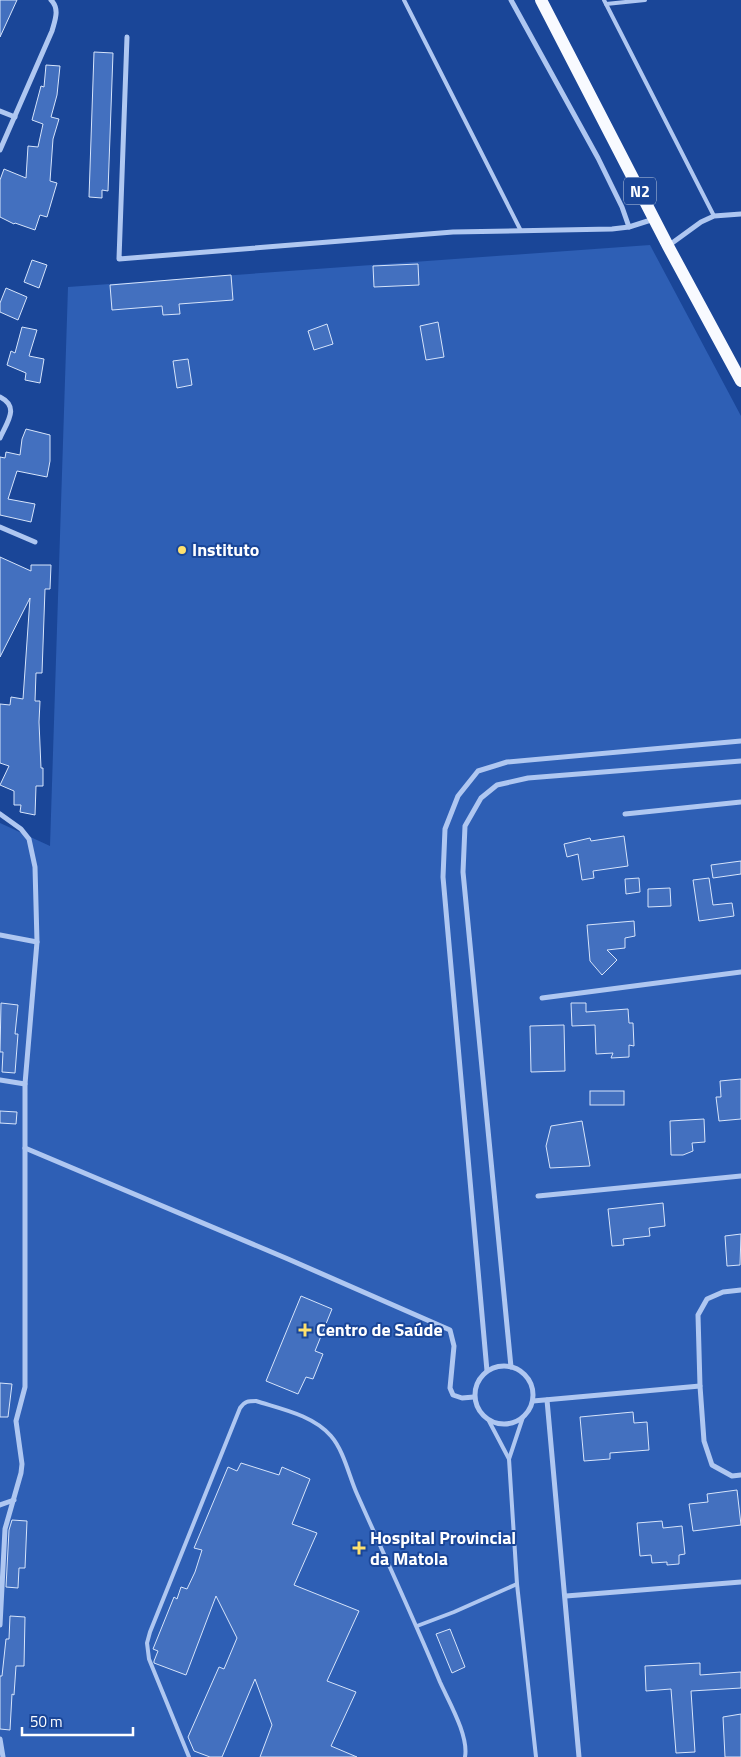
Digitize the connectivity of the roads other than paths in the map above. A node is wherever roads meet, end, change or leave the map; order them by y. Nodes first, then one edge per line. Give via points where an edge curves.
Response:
1 (50, 0) edge
2 (404, 0) edge
3 (511, 0) edge
4 (541, 0) edge
5 (645, 0) edge
6 (605, 2) edge
7 (127, 37) dead end
8 (0, 111) edge
9 (15, 118) junction
10 (0, 150) edge
11 (714, 216) junction
12 (740, 216) edge
13 (654, 219) junction
14 (629, 227) junction
15 (521, 231) junction
16 (668, 246) junction
17 (741, 381) edge
18 (0, 397) edge
19 (0, 438) edge
20 (0, 527) edge
21 (36, 542) dead end
22 (741, 741) edge
23 (741, 762) edge
24 (741, 802) edge
25 (0, 814) edge
26 (626, 814) dead end
27 (0, 935) edge
28 (37, 942) junction
29 (741, 972) edge
30 (542, 998) dead end
31 (0, 1080) edge
32 (25, 1084) junction
33 (25, 1148) junction
34 (741, 1176) edge
35 (538, 1196) dead end
36 (741, 1290) edge
37 (511, 1367) junction
38 (487, 1371) junction
39 (700, 1386) junction
40 (474, 1397) junction
41 (547, 1400) junction
42 (532, 1401) junction
43 (524, 1417) junction
44 (490, 1421) junction
45 (510, 1459) junction
46 (741, 1475) edge
47 (14, 1500) junction
48 (0, 1505) edge
49 (741, 1582) edge
50 (517, 1584) junction
51 (566, 1596) junction
52 (0, 1625) edge
53 (417, 1626) junction
54 (0, 1739) edge
55 (3, 1757) edge
56 (189, 1757) edge
57 (465, 1757) edge
58 (536, 1757) edge
59 (579, 1757) edge

1 - 9 street via 56,9 52,31
2 - 15 lane
3 - 14 street via 598,158
4 - 13 main road, N2
5 - 6 lane
6 - 11 lane
7 - 15 street via 119,259 453,232
8 - 9 street
9 - 10 street
11 - 12 street
11 - 16 street
13 - 14 street
13 - 16 main road, N2
14 - 15 street
16 - 17 main road, N2
18 - 19 street via 11,405 11,413
20 - 21 street
22 - 38 street via 506,762 478,772 458,796 445,829 443,877
23 - 37 street via 528,778 497,786 481,798 465,826 463,872
24 - 26 street
25 - 28 street via 22,829 28,839 35,867
27 - 28 street
28 - 32 street
29 - 30 street
31 - 32 street
32 - 33 street
33 - 40 street via 450,1330 454,1346 450,1388 453,1395
33 - 47 street via 25,1387 16,1421 22,1464
34 - 35 street
36 - 39 street via 723,1292 707,1299 698,1316
37 - 38 street
37 - 42 street via 519,1370 531,1383
38 - 40 street via 480,1378
39 - 41 street
39 - 46 street via 704,1441 712,1465 732,1476
40 - 44 street via 476,1407
41 - 42 street
41 - 51 street
42 - 43 street
43 - 44 street via 507,1425
43 - 45 lane
44 - 45 lane
45 - 50 lane
47 - 48 street
47 - 52 street via 6,1529
49 - 51 street
50 - 53 lane
50 - 58 lane
51 - 59 street
53 - 56 lane via 331,1436 307,1418 256,1401 244,1403 147,1643 149,1659
53 - 57 lane via 458,1723 465,1743
54 - 55 street

